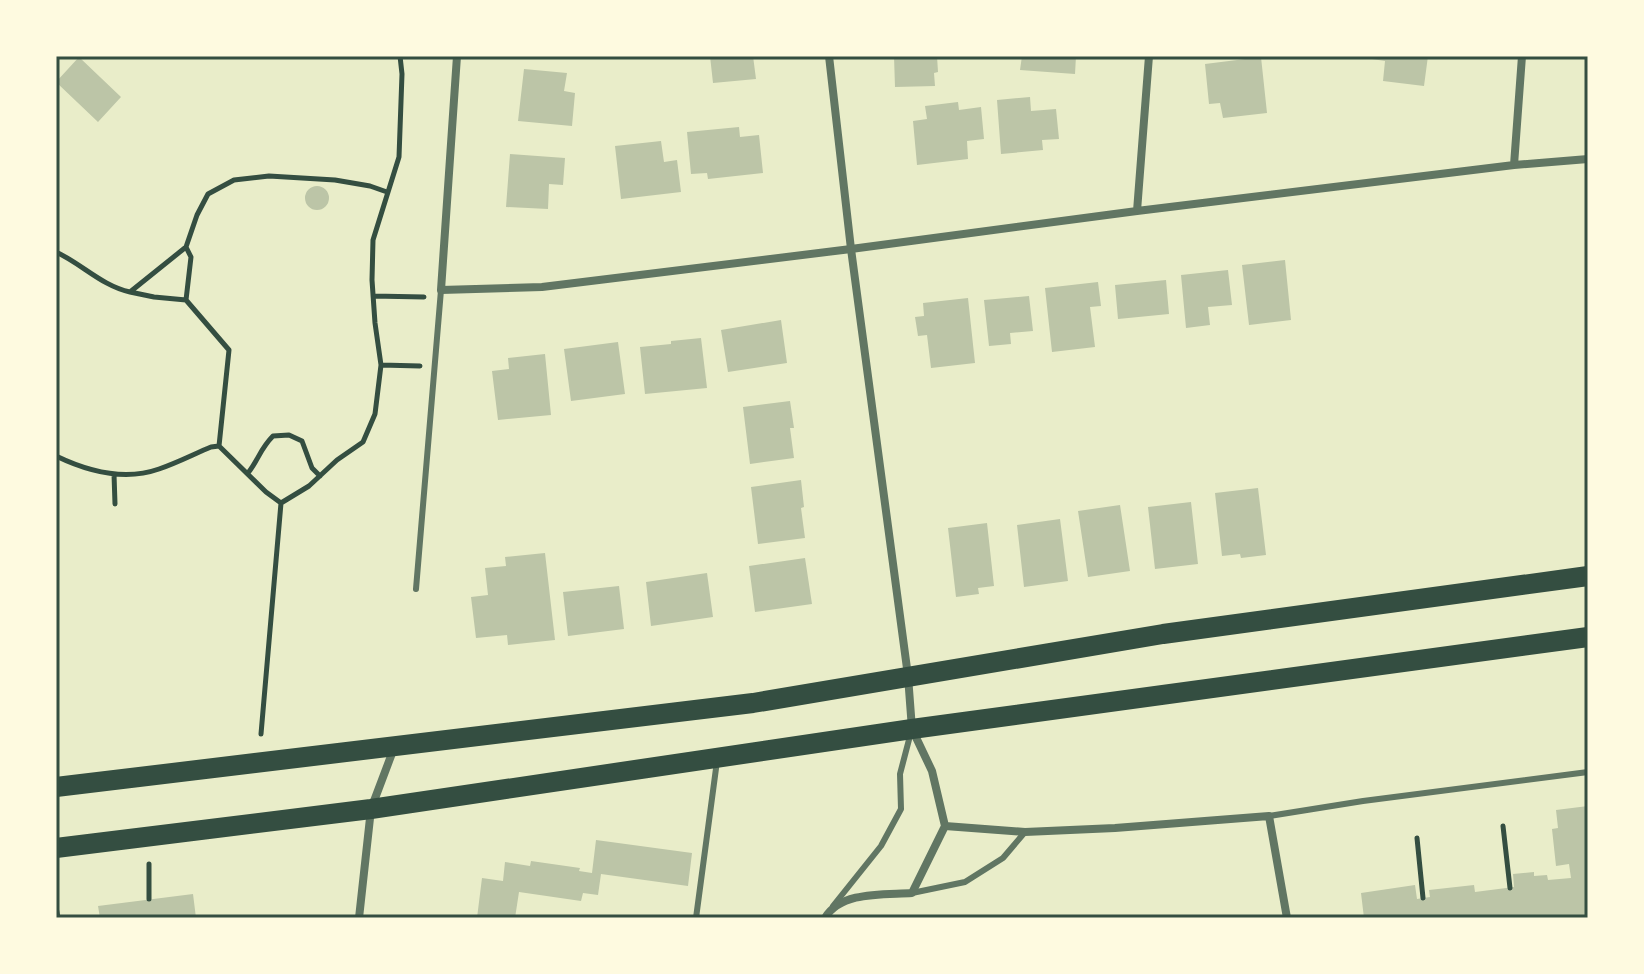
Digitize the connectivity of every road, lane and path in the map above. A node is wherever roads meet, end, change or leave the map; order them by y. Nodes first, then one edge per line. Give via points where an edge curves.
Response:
1 (400, 56) edge
2 (457, 56) edge
3 (829, 56) edge
4 (1149, 56) edge
5 (1522, 56) edge
6 (1588, 159) edge
7 (1514, 165) junction
8 (387, 192) junction
9 (1137, 211) junction
10 (186, 247) junction
11 (851, 249) junction
12 (56, 252) edge
13 (441, 290) junction
14 (130, 292) junction
15 (373, 296) junction
16 (423, 297) dead end
17 (186, 300) junction
18 (381, 365) junction
19 (435, 366) junction
20 (219, 446) junction
21 (56, 456) edge
22 (248, 473) junction
23 (114, 474) junction
24 (320, 476) junction
25 (281, 503) junction
26 (115, 504) dead end
27 (1588, 576) edge
28 (416, 589) dead end
29 (1588, 637) edge
30 (908, 676) junction
31 (912, 729) junction
32 (261, 734) dead end
33 (394, 747) junction
34 (717, 757) junction
35 (1588, 772) edge
36 (56, 787) edge
37 (371, 809) junction
38 (1269, 816) junction
39 (945, 826) junction
40 (1503, 826) dead end
41 (1025, 832) junction
42 (1417, 838) dead end
43 (56, 848) edge
44 (149, 864) dead end
45 (1510, 888) dead end
46 (912, 893) junction
47 (1423, 898) dead end
48 (149, 899) dead end
49 (56, 907) edge
50 (831, 908) junction
51 (58, 918) edge
52 (359, 918) edge
53 (696, 918) edge
54 (825, 918) edge
55 (1287, 918) edge

1 - 8 path via 399,157
2 - 13 street
3 - 11 street
4 - 9 street
5 - 7 street
6 - 7 street
7 - 9 street
8 - 10 path via 335,180 234,180 208,194
8 - 15 path via 373,240
9 - 11 street
10 - 14 path
10 - 17 path via 191,257
11 - 13 street via 542,287
11 - 30 street
12 - 14 path via 114,289
13 - 19 lane
14 - 17 path
15 - 16 path
15 - 18 path
17 - 20 path via 229,350
18 - 19 path
18 - 24 path via 375,414 363,442
19 - 28 lane
20 - 22 path
20 - 23 path via 156,470
21 - 23 path
22 - 24 path via 273,436 289,435 302,441
22 - 25 path
23 - 26 path
24 - 25 path
25 - 32 path
27 - 30 main road via 1163,634
29 - 31 main road
30 - 31 street
30 - 33 main road via 753,703
31 - 34 main road
31 - 39 street via 932,771
31 - 50 lane via 900,774 901,809 881,846
33 - 36 main road
33 - 37 street
34 - 37 main road
34 - 53 lane
35 - 38 lane
37 - 43 main road
37 - 52 street
38 - 41 street
38 - 55 street
39 - 41 street
39 - 46 street
40 - 45 path
41 - 46 lane via 1003,858 965,882
42 - 47 path
44 - 48 path
46 - 50 street via 855,898
49 - 51 path
50 - 54 street

